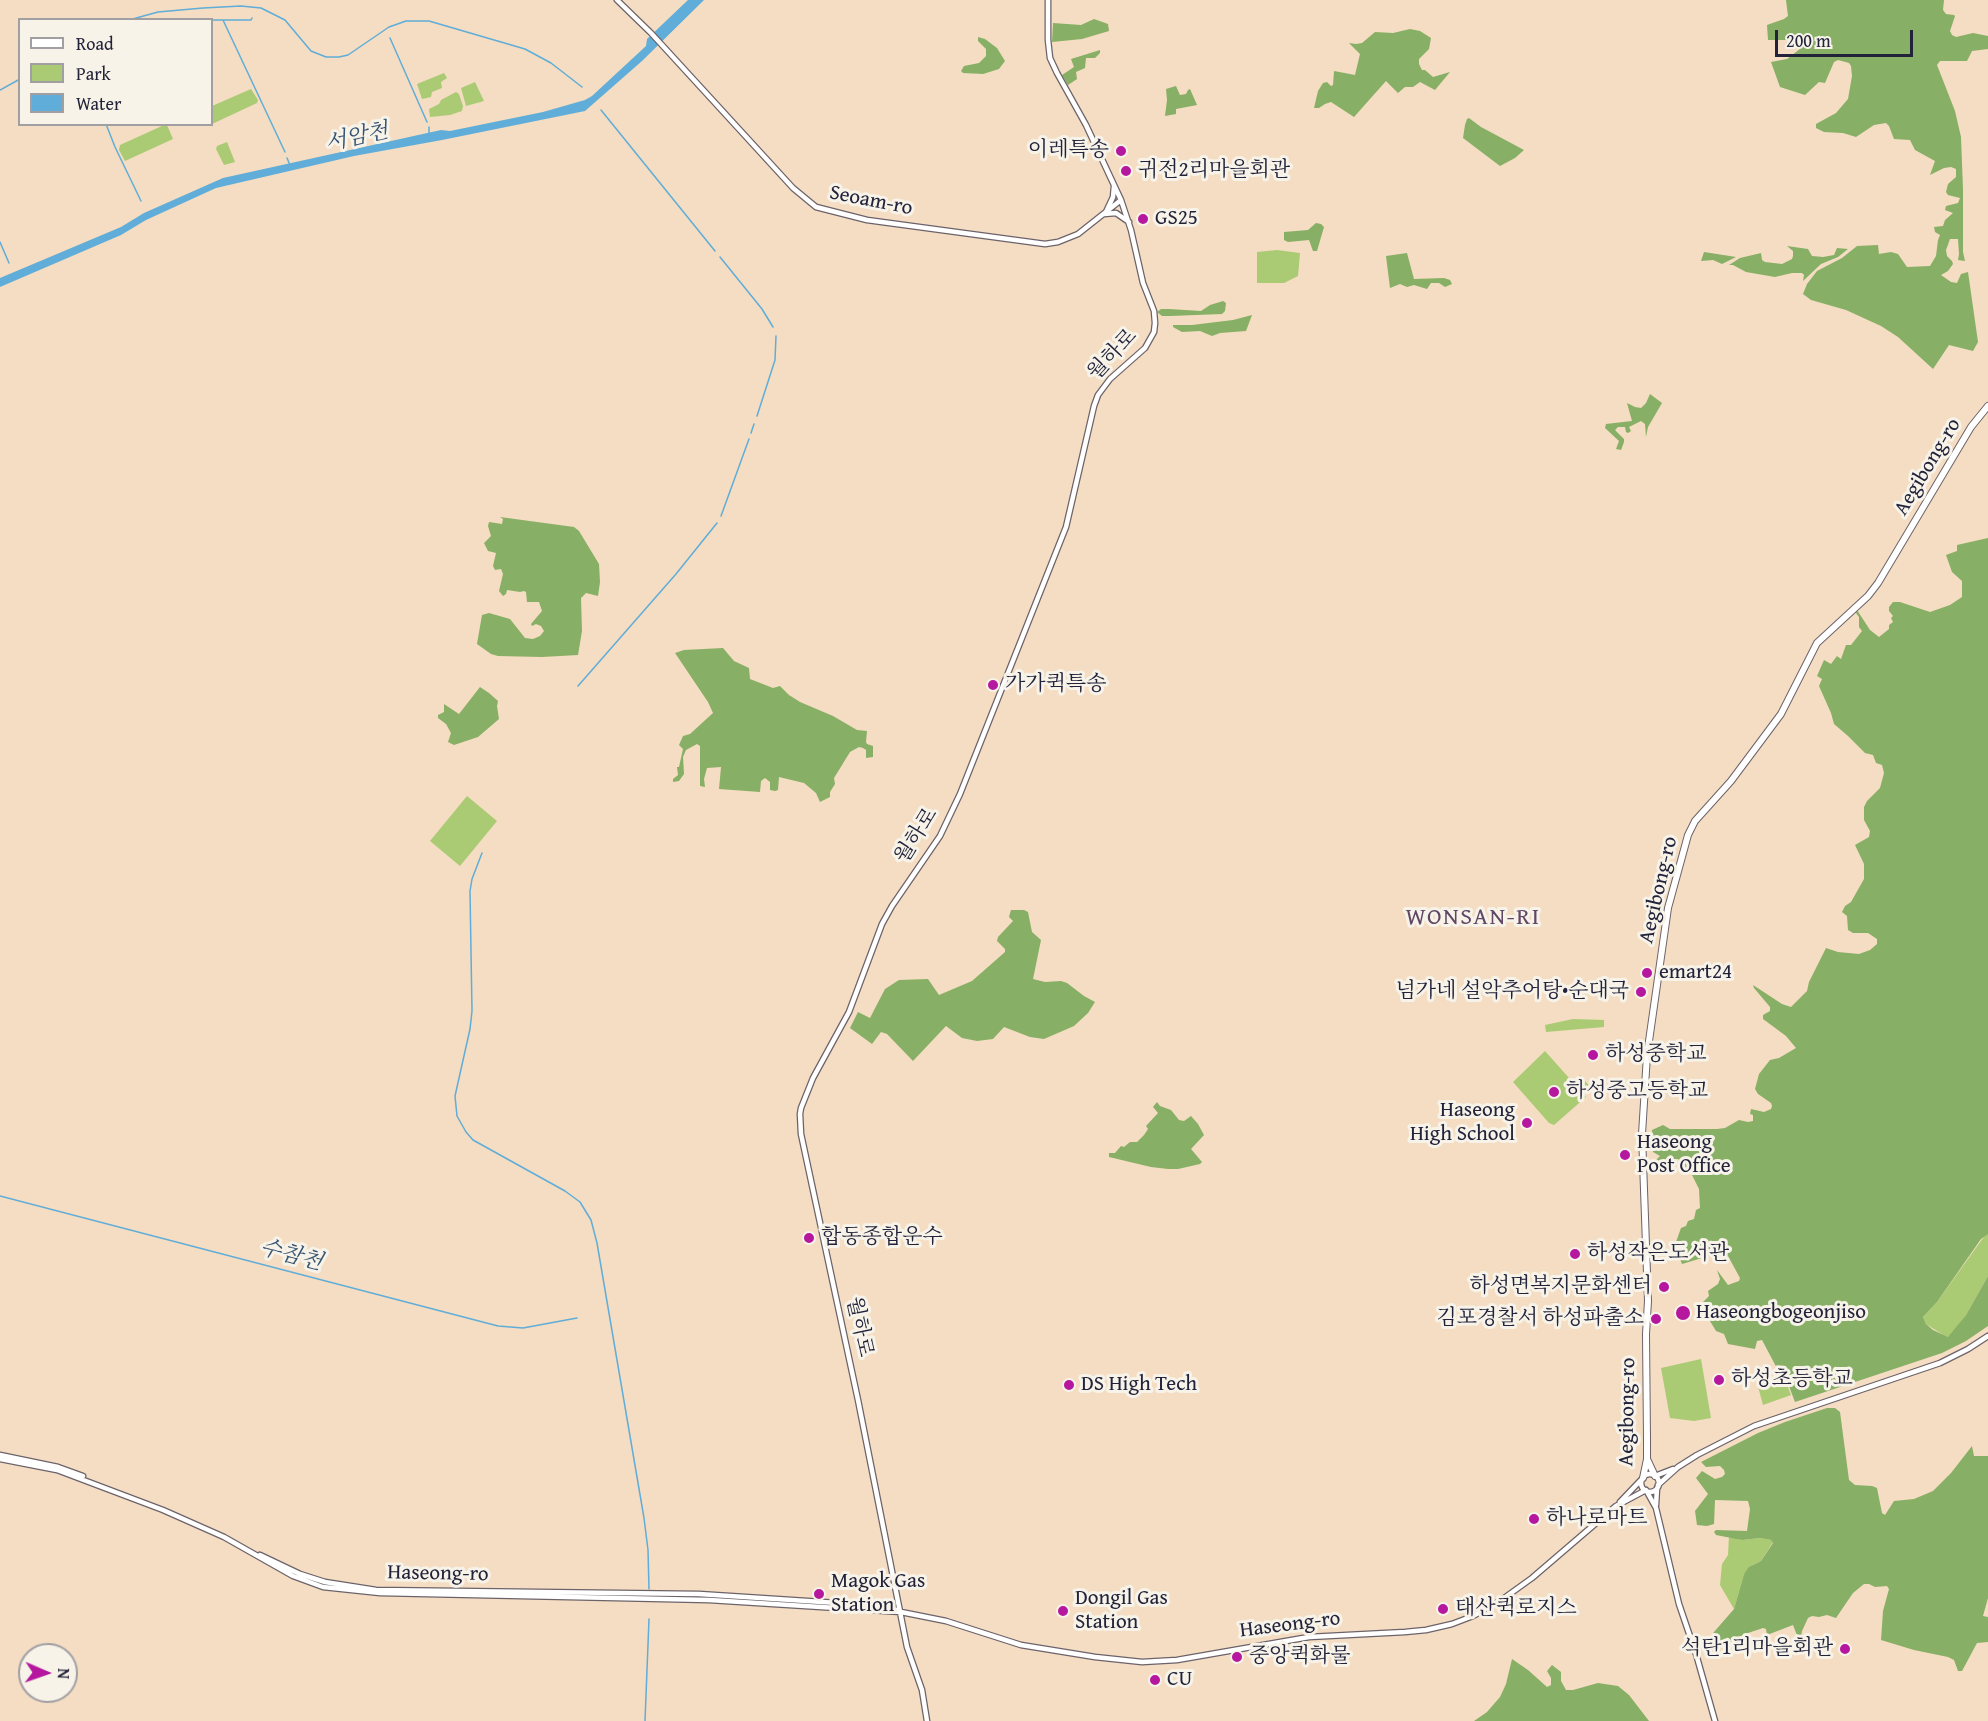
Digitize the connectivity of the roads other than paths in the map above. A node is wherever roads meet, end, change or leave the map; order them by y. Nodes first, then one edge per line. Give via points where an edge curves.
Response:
1 (617, 0) edge
2 (1048, 0) edge
3 (1114, 183) junction
4 (1121, 200) junction
5 (1104, 214) junction
6 (1129, 222) junction
7 (1988, 406) edge
8 (1988, 1336) edge
9 (0, 1457) edge
10 (1647, 1459) junction
11 (1678, 1467) junction
12 (1654, 1476) junction
13 (1642, 1479) junction
14 (1657, 1486) junction
15 (1646, 1490) junction
16 (1616, 1506) junction
17 (1656, 1508) junction
18 (901, 1612) junction
19 (927, 1721) edge
20 (1715, 1721) edge

1 - 5 street, Seoam-ro via 793,188 816,207 867,220 1046,244 1078,234
2 - 3 street, 월하로 via 1052,63
3 - 4 street, 월하로
3 - 5 street via 1113,197
4 - 5 street, Seoam-ro
4 - 6 street, 월하로
5 - 6 street via 1116,213
6 - 18 street, 월하로 via 1155,318 1152,337 1098,394 1066,527 960,794 940,836 882,924 849,1012 801,1108 803,1143
7 - 10 main road, Aegibong-ro via 1971,427 1878,583 1817,643 1781,714 1731,781 1700,813 1688,835 1665,925 1649,1029 1643,1103
8 - 11 street via 1940,1363 1754,1426
9 - 18 street, Haseong-ro via 57,1470 163,1510 293,1576 323,1587 380,1593 699,1600
10 - 12 main road
10 - 13 main road, Aegibong-ro
11 - 12 street
11 - 14 street
12 - 13 street via 1647,1474
12 - 14 street
13 - 15 street
13 - 16 street
14 - 15 street
14 - 17 street
15 - 16 street, Haseong-ro
15 - 17 street, Aegibong-ro
16 - 18 street, Haseong-ro via 1500,1601 1473,1616 1426,1630 1309,1637 1177,1660 1142,1662 1022,1645 946,1621
17 - 20 street, Aegibong-ro via 1679,1604
18 - 19 street, 월하로

